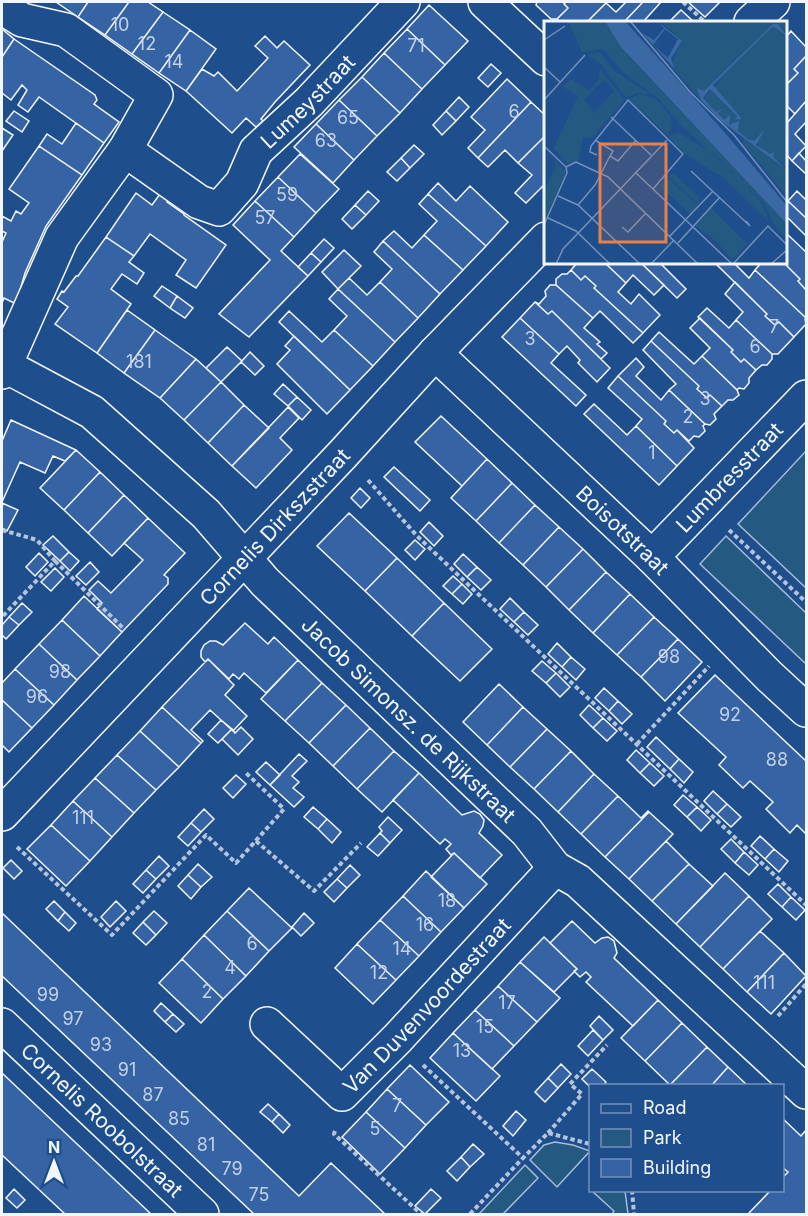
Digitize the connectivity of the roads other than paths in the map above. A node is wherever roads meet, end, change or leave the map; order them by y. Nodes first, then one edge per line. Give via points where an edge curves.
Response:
1 (403, 2) edge
2 (485, 2) edge
3 (773, 2) edge
4 (2, 7) edge
5 (752, 21) edge
6 (544, 57) edge
7 (125, 150) junction
8 (544, 241) edge
9 (435, 353) junction
10 (2, 367) edge
11 (807, 397) edge
12 (245, 557) junction
13 (652, 557) junction
14 (807, 710) edge
15 (6, 827) edge
16 (555, 868) junction
17 (267, 1024) dead end
18 (2, 1025) edge
19 (807, 1092) edge
20 (202, 1215) edge

1 - 7 street, Lumeystraat via 309,102 255,151 242,183 219,209 199,202
2 - 6 street
3 - 5 street
4 - 7 street via 22,20 66,30 156,95
7 - 10 street via 62,237
8 - 9 street, Cornelis Dirkszstraat
9 - 12 street, Cornelis Dirkszstraat
9 - 13 street, Boisotstraat
10 - 12 street, Jacob Simonsz. de Rijkstraat via 92,412 206,514
11 - 13 street, Lumbresstraat
12 - 15 street, Cornelis Dirkszstraat via 152,656
12 - 16 street, Jacob Simonsz. de Rijkstraat via 265,582 528,832
13 - 14 street, Boisotstraat
16 - 17 street, Van Duvenvoordestraat via 342,1094
16 - 19 street, Jacob Simonsz. de Rijkstraat via 578,881
18 - 20 street, Cornelis Roobolstraat

